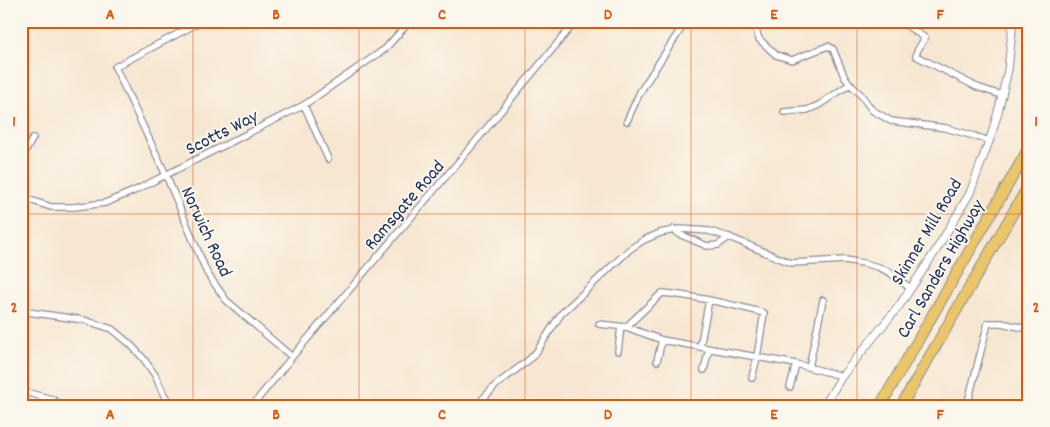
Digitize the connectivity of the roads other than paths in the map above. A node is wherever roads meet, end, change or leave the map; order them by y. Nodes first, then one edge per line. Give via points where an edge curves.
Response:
1 (202, 21) edge
2 (410, 21) edge
3 (576, 21) edge
4 (686, 21) edge
5 (753, 21) edge
6 (900, 21) edge
7 (1014, 21) edge
8 (850, 84) junction
9 (1002, 95) junction
10 (304, 105) junction
11 (784, 112) dead end
12 (627, 121) dead end
13 (33, 138) dead end
14 (990, 141) junction
15 (1029, 148) edge
16 (21, 159) edge
17 (328, 159) dead end
18 (166, 175) junction
19 (1029, 185) edge
20 (21, 197) edge
21 (674, 229) junction
22 (729, 237) junction
23 (910, 288) junction
24 (709, 300) junction
25 (823, 300) dead end
26 (21, 311) edge
27 (599, 324) dead end
28 (624, 327) junction
29 (1029, 329) edge
30 (662, 340) junction
31 (700, 347) junction
32 (709, 349) junction
33 (618, 351) dead end
34 (292, 357) junction
35 (757, 357) junction
36 (657, 361) dead end
37 (796, 364) junction
38 (809, 367) junction
39 (704, 370) dead end
40 (842, 376) junction
41 (752, 378) dead end
42 (790, 387) dead end
43 (21, 391) edge
44 (62, 406) edge
45 (173, 406) edge
46 (252, 406) edge
47 (476, 406) edge
48 (824, 406) edge
49 (880, 406) edge
50 (902, 406) edge
51 (967, 406) edge

1 - 18 street, Norwich Road via 116,67
2 - 10 street, Scotts Way via 385,49
3 - 34 street, Ramsgate Road
4 - 12 street via 646,81
5 - 8 street via 759,40 776,55 792,60 828,46 833,49
6 - 9 street via 925,38 916,56 977,87
7 - 9 street, Skinner Mill Road
8 - 11 street via 819,105 807,110
8 - 14 street via 872,110 892,121 946,128
9 - 14 street, Skinner Mill Road
10 - 17 street
10 - 18 street, Scotts Way
13 - 16 street
14 - 23 street, Skinner Mill Road via 970,193 936,252
15 - 49 highway, Carl Sanders Highway
18 - 20 street, Scotts Way via 105,203 74,208 51,207
18 - 34 street, Norwich Road via 207,273 226,300
19 - 50 highway, Carl Sanders Highway
21 - 22 street via 709,231
21 - 22 street via 707,246 718,245
21 - 47 street via 630,249 561,314 538,351
22 - 23 street via 792,263 863,262 889,272
23 - 40 street, Skinner Mill Road
24 - 28 street via 662,293
24 - 31 street
24 - 35 street via 764,313
25 - 38 street
26 - 45 street via 84,320 112,329 143,358
27 - 28 street
28 - 30 street
28 - 33 street
29 - 51 street via 988,323
30 - 31 street
30 - 36 street
31 - 32 street
32 - 35 street
32 - 39 street
34 - 46 street, Ramsgate Road
35 - 37 street
35 - 41 street
37 - 38 street
37 - 42 street
38 - 40 street
40 - 48 street, Skinner Mill Road
43 - 44 street

